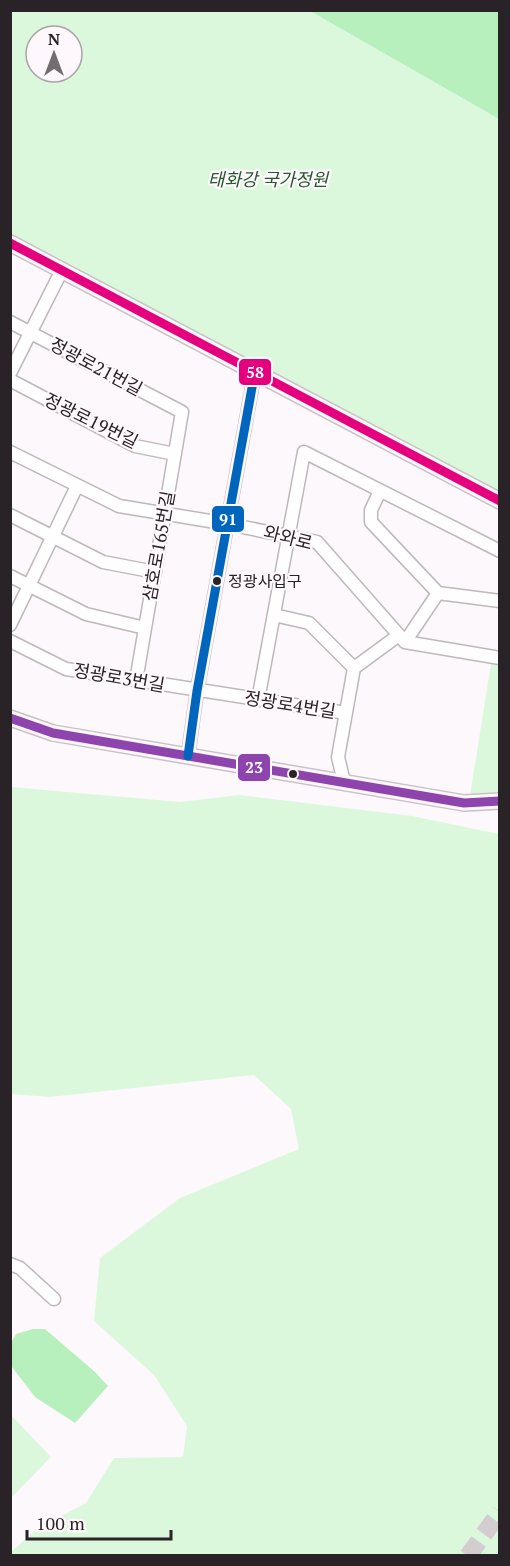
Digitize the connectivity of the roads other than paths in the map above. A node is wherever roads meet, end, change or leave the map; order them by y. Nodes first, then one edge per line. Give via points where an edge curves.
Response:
1 (10, 243) edge
2 (62, 270) junction
3 (10, 322) edge
4 (31, 332) junction
5 (255, 371) junction
6 (10, 373) edge
7 (10, 380) edge
8 (182, 412) joint
9 (10, 452) edge
10 (175, 454) junction
11 (77, 486) junction
12 (380, 491) junction
13 (500, 501) edge
14 (165, 514) junction
15 (10, 515) edge
16 (228, 524) junction
17 (53, 536) junction
18 (289, 536) junction
19 (500, 551) edge
20 (155, 572) junction
21 (10, 576) edge
22 (30, 585) junction
23 (438, 593) junction
24 (500, 602) edge
25 (274, 615) junction
26 (10, 625) edge
27 (145, 628) junction
28 (402, 638) junction
29 (10, 641) edge
30 (500, 658) edge
31 (354, 668) junction
32 (136, 681) junction
33 (197, 691) junction
34 (258, 700) junction
35 (346, 713) junction
36 (10, 718) edge
37 (188, 756) junction
38 (344, 782) junction
39 (500, 801) edge
40 (10, 1264) edge
41 (54, 1299) dead end

1 - 2 main road
2 - 4 street
2 - 5 main road
3 - 4 street, 정광로21번길
4 - 6 street
4 - 8 street, 정광로21번길
5 - 13 main road
5 - 16 street
7 - 10 street, 정광로19번길 via 135,446
8 - 10 street, 삼호로165번길
9 - 11 street, 와와로
10 - 14 street, 삼호로165번길
11 - 14 street, 와와로 via 119,506
11 - 17 street
12 - 18 street via 304,452
12 - 19 street
12 - 23 street via 371,510 371,522
14 - 16 street, 와와로
14 - 20 street, 삼호로165번길
15 - 17 street
16 - 18 street, 와와로
16 - 33 street
17 - 20 street via 103,562
17 - 22 street
18 - 25 street
18 - 28 street, 와와로 via 317,542
20 - 27 street, 삼호로165번길
21 - 22 street
22 - 26 street
22 - 27 street via 86,614
23 - 24 street
23 - 28 street
25 - 31 street via 309,623
25 - 34 street
27 - 32 street, 삼호로165번길
28 - 30 street
28 - 31 street
29 - 32 street, 정광로3번길 via 66,669
31 - 35 street, 정광로4번길
32 - 33 street, 정광로3번길
33 - 34 street, 정광로4번길
33 - 37 street
34 - 35 street, 정광로4번길
35 - 38 street via 338,757
36 - 37 main road via 53,733
37 - 38 main road
38 - 39 main road via 464,803
40 - 41 street via 20,1268

